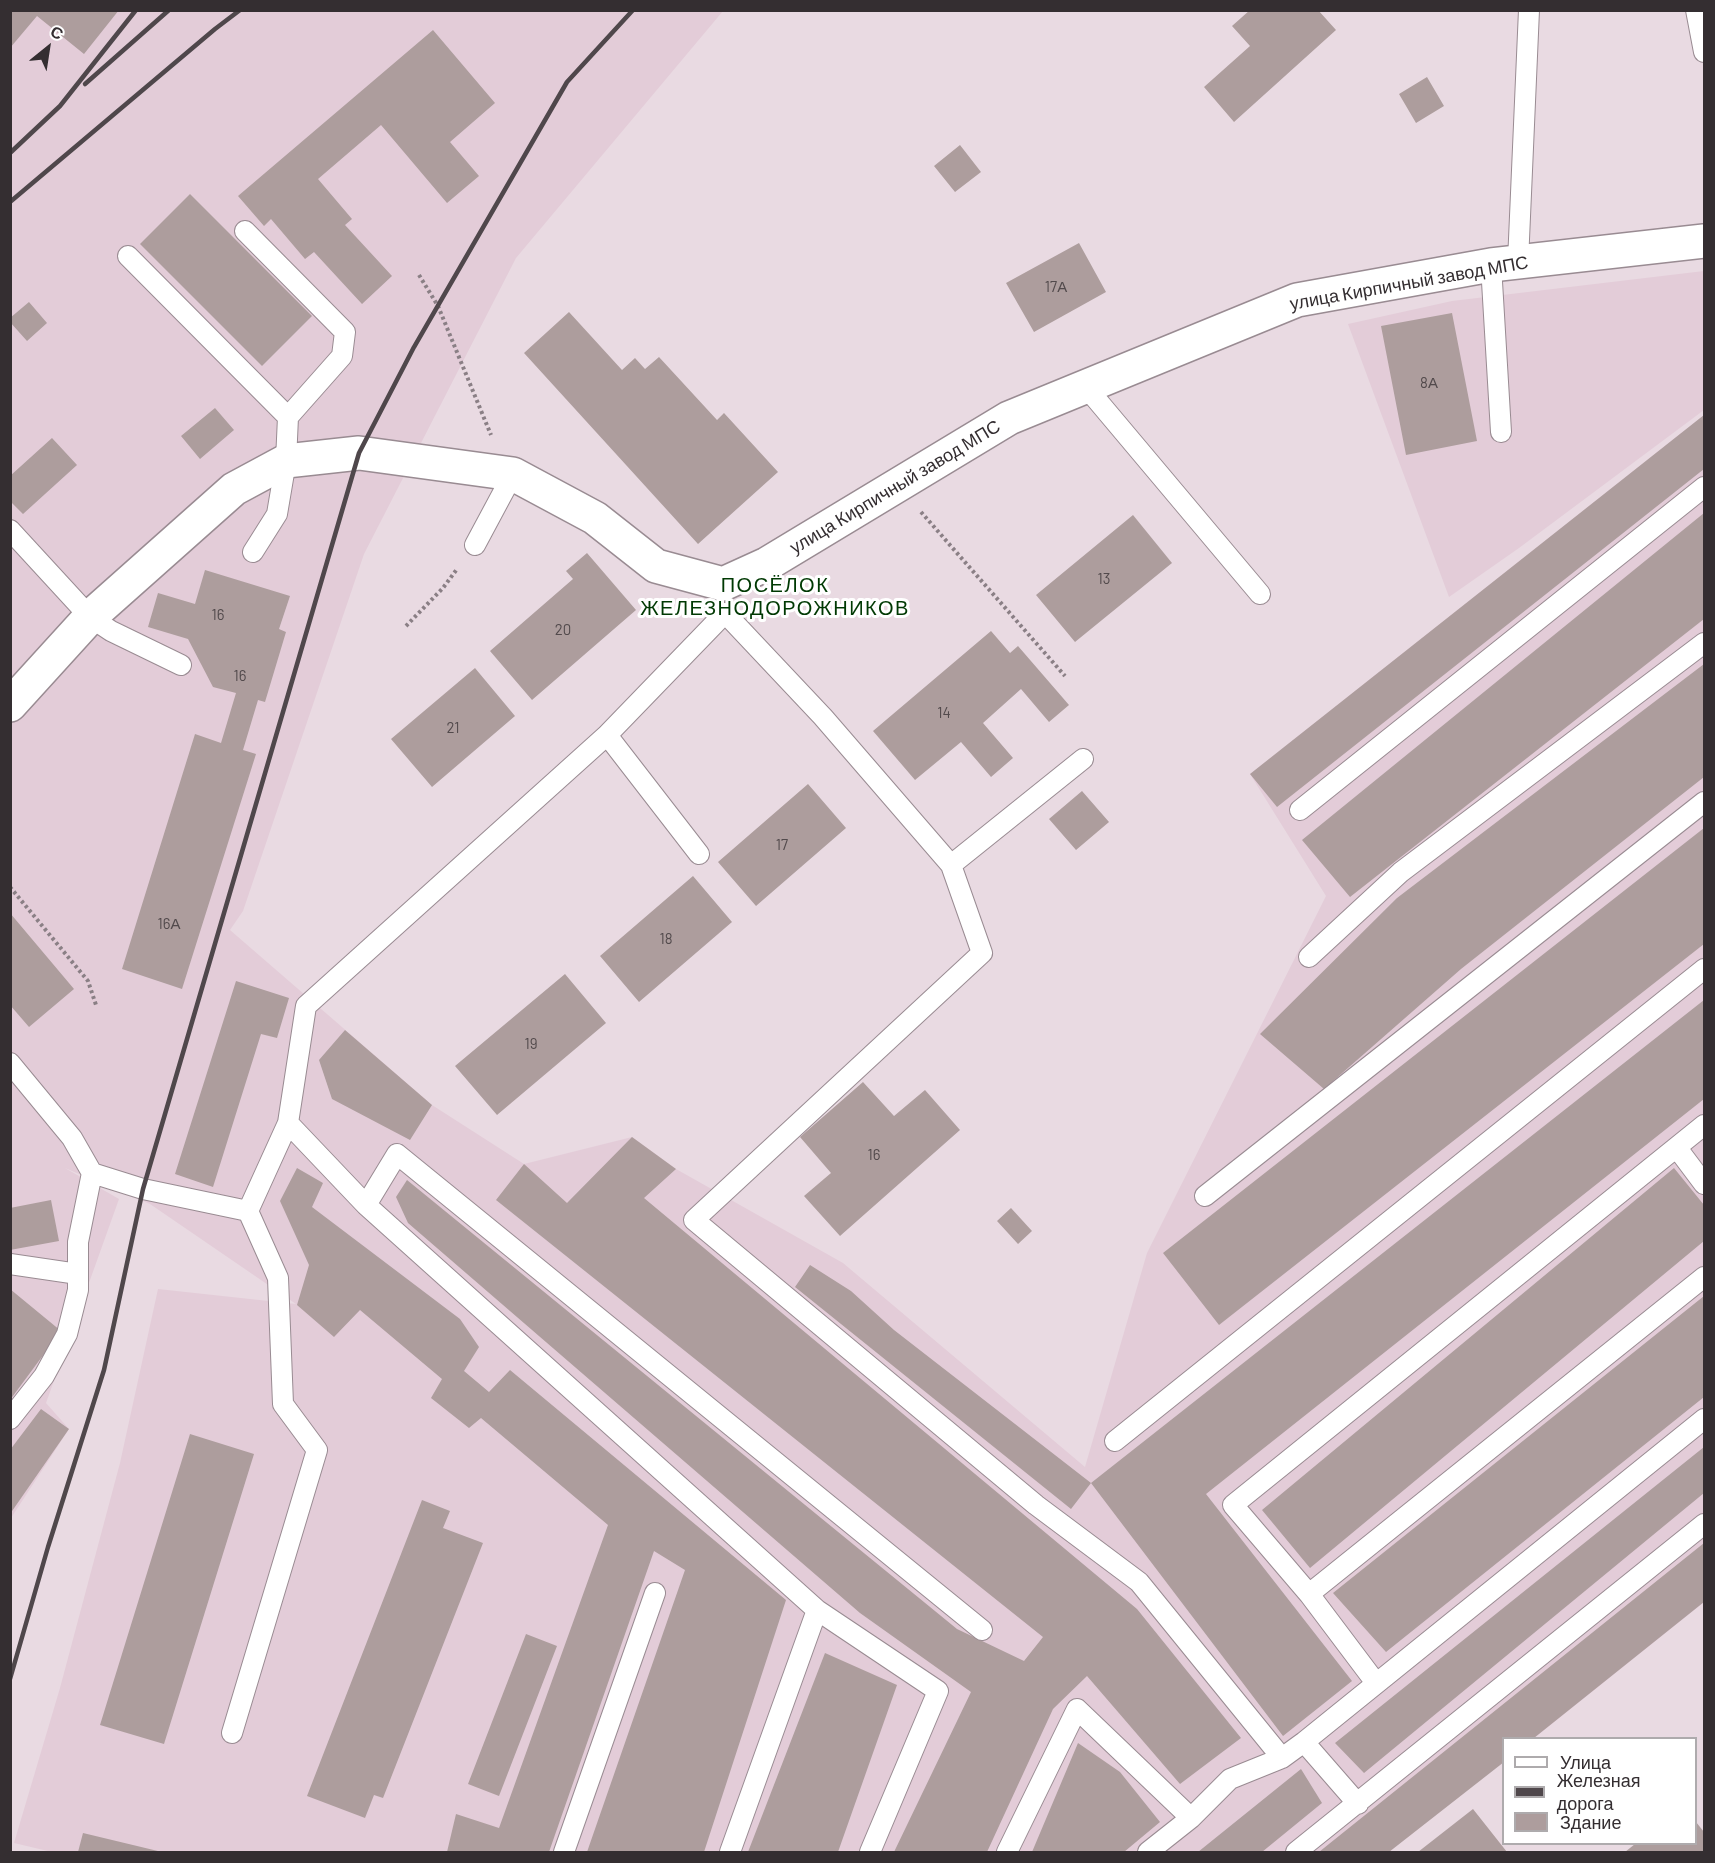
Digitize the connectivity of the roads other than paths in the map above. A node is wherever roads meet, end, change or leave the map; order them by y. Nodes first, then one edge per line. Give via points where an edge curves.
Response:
1 (1529, 10) edge
2 (1696, 10) edge
3 (1704, 52) edge
4 (245, 231) dead end
5 (1704, 241) edge
6 (128, 256) dead end
7 (1505, 264) junction
8 (1086, 387) junction
9 (288, 417) junction
10 (1501, 432) dead end
11 (286, 461) junction
12 (513, 474) junction
13 (1704, 487) edge
14 (10, 530) edge
15 (475, 545) road end
16 (253, 552) dead end
17 (1260, 594) dead end
18 (724, 598) junction
19 (90, 617) junction
20 (1704, 643) edge
21 (181, 665) dead end
22 (10, 705) edge
23 (607, 735) junction
24 (1083, 759) dead end
25 (1704, 802) edge
26 (1300, 810) dead end
27 (699, 854) dead end
28 (951, 865) junction
29 (1309, 957) dead end
30 (1704, 969) edge
31 (10, 1063) edge
32 (288, 1123) junction
33 (1704, 1125) edge
34 (1677, 1148) junction
35 (92, 1173) junction
36 (1704, 1184) edge
37 (1205, 1196) dead end
38 (366, 1205) junction
39 (248, 1211) junction
40 (10, 1264) edge
41 (78, 1274) junction
42 (1704, 1277) edge
43 (10, 1419) edge
44 (1704, 1419) edge
45 (1115, 1441) dead end
46 (1704, 1524) edge
47 (654, 1593) dead end
48 (1309, 1594) junction
49 (817, 1610) junction
50 (982, 1630) dead end
51 (1376, 1683) junction
52 (232, 1733) dead end
53 (1304, 1742) junction
54 (1282, 1758) junction
55 (1358, 1804) junction
56 (1191, 1818) junction
57 (564, 1852) edge
58 (730, 1852) edge
59 (870, 1852) edge
60 (1007, 1852) edge
61 (1148, 1852) edge
62 (1296, 1852) edge

1 - 7 lane
2 - 3 lane
4 - 9 lane via 345,332 342,356
5 - 7 street, улица Кирпичный завод МПС
6 - 9 lane
7 - 8 street, улица Кирпичный завод МПС via 1297,300
7 - 10 lane
8 - 17 lane
8 - 18 street, улица Кирпичный завод МПС via 1009,418 767,564
9 - 11 lane
11 - 12 street via 359,453
11 - 16 lane via 277,514
11 - 19 street via 234,489
12 - 15 lane
12 - 18 street via 595,518 656,566
13 - 26 lane
14 - 19 lane
18 - 23 lane
18 - 28 lane
19 - 21 lane
19 - 22 street
20 - 29 lane via 1401,872
23 - 27 lane
23 - 32 lane via 306,1006
24 - 28 lane
25 - 37 lane
28 - 54 lane via 982,953 694,1220 1036,1505 1139,1582
30 - 45 lane
31 - 35 lane via 72,1138
32 - 38 lane
32 - 39 lane
33 - 34 lane
34 - 36 lane
34 - 48 lane via 1233,1505
35 - 39 lane via 143,1189
35 - 41 lane via 78,1242
38 - 49 lane
38 - 50 lane via 397,1154
39 - 52 lane via 278,1278 284,1404 317,1450
40 - 41 lane
41 - 43 lane via 67,1334 44,1376
42 - 48 lane
44 - 51 lane
46 - 55 lane
47 - 57 lane
48 - 51 lane
49 - 58 lane
49 - 59 lane via 938,1691
51 - 53 lane
53 - 54 lane
53 - 55 lane
54 - 56 lane via 1230,1779
55 - 62 lane
56 - 60 lane via 1077,1710
56 - 61 lane

